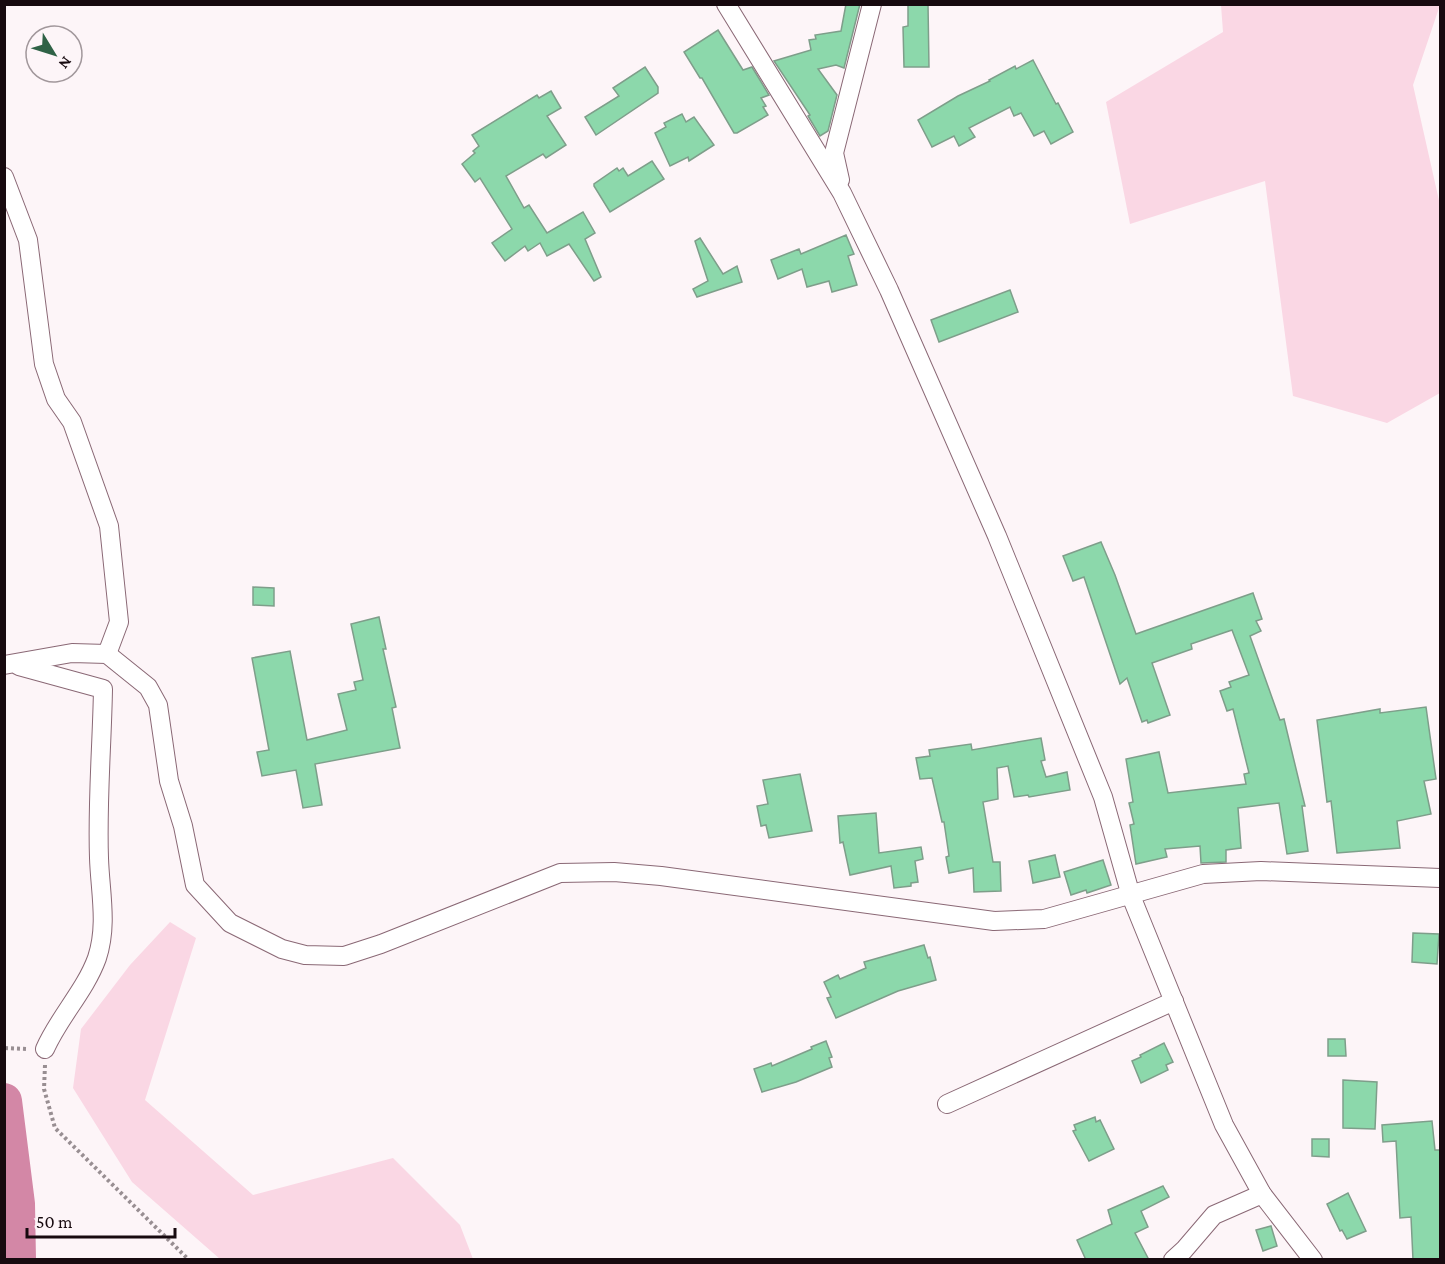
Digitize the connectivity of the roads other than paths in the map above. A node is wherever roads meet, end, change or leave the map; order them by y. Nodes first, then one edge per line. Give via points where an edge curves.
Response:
1 (726, 4) edge
2 (872, 4) edge
3 (4, 177) edge
4 (842, 193) junction
5 (107, 654) junction
6 (9, 665) edge
7 (1440, 878) edge
8 (1131, 896) junction
9 (1174, 1001) junction
10 (45, 1049) road end
11 (947, 1104) dead end
12 (1262, 1194) junction
13 (1173, 1260) edge
14 (1313, 1260) edge

1 - 4 street
2 - 4 street via 834,153
3 - 5 street via 28,240 44,364 56,399 72,422 109,526 119,622
4 - 8 street via 997,536 1103,797
5 - 6 street via 72,653
5 - 8 street via 148,687 158,705 169,781 195,885 231,923 282,950 305,956 344,956 381,944 560,873 661,876 994,921 1044,919
6 - 10 street via 104,689 99,858 104,919 97,957
7 - 8 street via 1203,874
8 - 9 street
9 - 11 street
9 - 12 street via 1224,1125
12 - 13 street via 1214,1215
12 - 14 street

